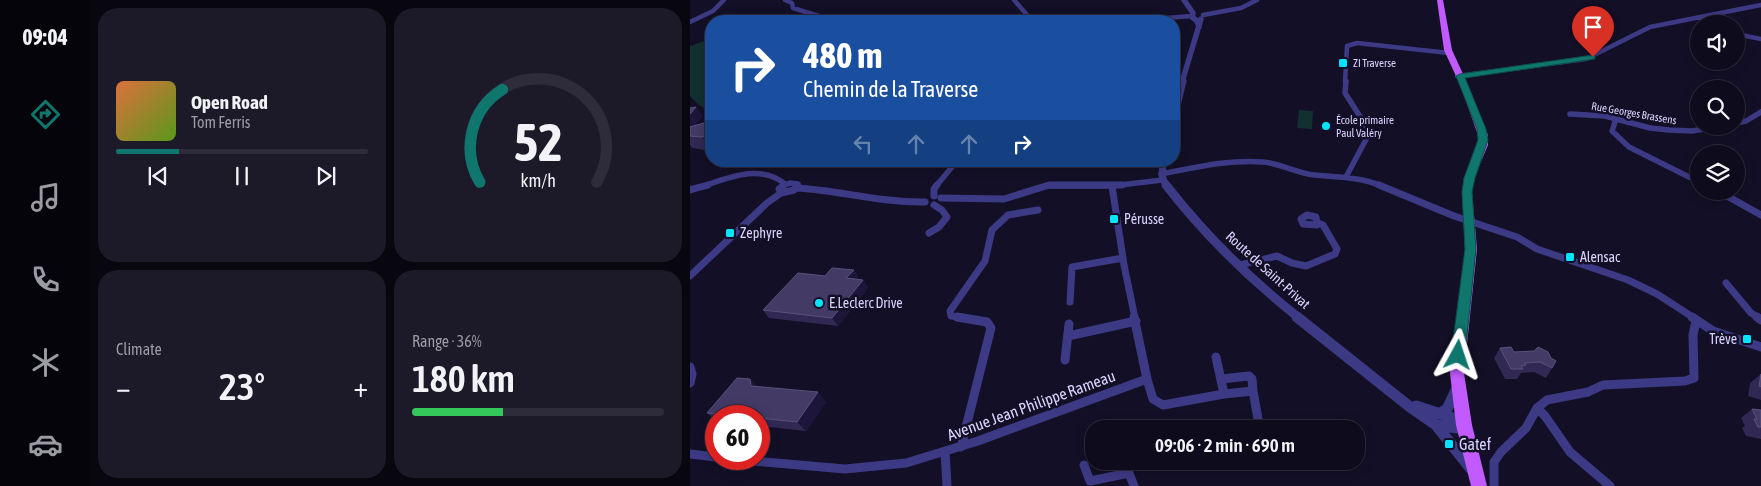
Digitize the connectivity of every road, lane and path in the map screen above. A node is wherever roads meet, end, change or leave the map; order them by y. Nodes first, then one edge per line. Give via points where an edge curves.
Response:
1 (724, 0) edge
2 (785, 0) edge
3 (1014, 0) edge
4 (1184, 0) edge
5 (1257, 0) edge
6 (1439, 0) edge
7 (1750, 0) edge
8 (1761, 4) edge
9 (816, 15) edge
10 (1028, 15) edge
11 (1713, 15) edge
12 (1198, 17) junction
13 (1180, 18) edge
14 (1690, 20) edge
15 (690, 22) edge
16 (1745, 36) edge
17 (1761, 39) edge
18 (1446, 51) junction
19 (1458, 76) junction
20 (1182, 82) joint
21 (1180, 91) edge
22 (1761, 112) edge
23 (1570, 114) dead end
24 (1616, 119) junction
25 (1745, 121) edge
26 (1690, 131) edge
27 (952, 167) edge
28 (1163, 167) edge
29 (1161, 177) junction
30 (1346, 177) junction
31 (1690, 178) edge
32 (785, 184) junction
33 (1112, 186) junction
34 (796, 188) junction
35 (690, 190) edge
36 (782, 192) junction
37 (937, 197) junction
38 (1734, 200) edge
39 (925, 202) junction
40 (934, 205) junction
41 (1038, 210) dead end
42 (1761, 215) edge
43 (1469, 220) junction
44 (1318, 223) dead end
45 (929, 233) dead end
46 (1123, 258) junction
47 (1240, 265) junction
48 (690, 276) edge
49 (1726, 283) dead end
50 (1070, 302) dead end
51 (1761, 320) edge
52 (1136, 321) junction
53 (1696, 321) junction
54 (1069, 324) dead end
55 (1068, 336) junction
56 (1761, 347) edge
57 (1216, 357) dead end
58 (1064, 360) dead end
59 (690, 367) edge
60 (1147, 378) junction
61 (1221, 380) junction
62 (690, 383) edge
63 (1458, 386) junction
64 (1253, 391) junction
65 (1224, 394) junction
66 (1404, 401) joint
67 (1537, 408) junction
68 (1435, 418) junction
69 (1258, 419) dead end
70 (1464, 425) junction
71 (961, 446) junction
72 (945, 451) junction
73 (690, 454) edge
74 (705, 456) edge
75 (770, 463) edge
76 (1084, 464) dead end
77 (1478, 482) edge
78 (947, 486) edge
79 (1134, 486) edge
80 (1494, 486) edge
81 (1610, 486) edge

1 - 15 street via 713,11
2 - 9 street via 792,2 793,8
3 - 10 street
4 - 12 street
5 - 12 street via 1241,8
6 - 18 main road
7 - 8 street
8 - 11 street
12 - 13 street
12 - 20 street via 1199,27
14 - 19 street via 1650,26 1586,59
16 - 17 street
18 - 19 main road
18 - 30 street via 1357,43 1348,46 1345,93 1370,132
19 - 43 main road via 1483,140 1468,184
20 - 21 street
22 - 25 street
23 - 24 street, Rue Georges Brassens
24 - 26 street, Rue Georges Brassens via 1650,128
24 - 31 street via 1612,131 1629,147
27 - 37 street via 934,189
28 - 29 street
29 - 30 street via 1220,163 1261,162 1283,165 1312,175
29 - 33 street
29 - 47 street, Route de Saint-Privat via 1189,215
30 - 43 street via 1370,181
32 - 34 street via 794,182 798,184
32 - 35 street via 773,176 748,173
32 - 36 street via 778,189
33 - 37 street via 1049,185 1004,199
33 - 46 street
34 - 36 street
34 - 39 street via 901,203
36 - 48 street
37 - 39 street
37 - 40 street via 940,201
38 - 42 street
39 - 40 street
40 - 45 street via 947,217
41 - 71 street via 1008,215 992,230 985,261 950,311 951,316 987,322 990,328
43 - 53 street via 1516,237 1537,249 1628,280 1657,294
43 - 63 main road via 1471,249 1460,326
44 - 47 street via 1323,225 1337,249 1328,258 1306,266 1277,256
46 - 50 street via 1072,267
46 - 52 street
47 - 66 street, Route de Saint-Privat via 1271,296
49 - 51 street
52 - 55 street
52 - 60 street
53 - 56 street via 1729,337
53 - 67 street via 1692,330 1694,378 1603,385 1588,392 1547,400
54 - 55 street
55 - 58 street
57 - 61 street
59 - 62 street
60 - 65 street via 1153,399 1163,405
60 - 71 street, Avenue Jean Philippe Rameau
61 - 64 street via 1249,376
61 - 65 street
63 - 68 street via 1447,408
63 - 70 main road
64 - 65 street
64 - 69 street
66 - 68 street
67 - 80 street via 1526,428 1494,462
67 - 81 street via 1545,414 1564,445
68 - 70 street via 1457,428
68 - 77 street
70 - 77 main road
71 - 72 street, Avenue Jean Philippe Rameau
72 - 75 street, Avenue Jean Philippe Rameau via 906,463 845,470
72 - 78 street
73 - 74 street
76 - 79 street via 1090,481 1129,472

